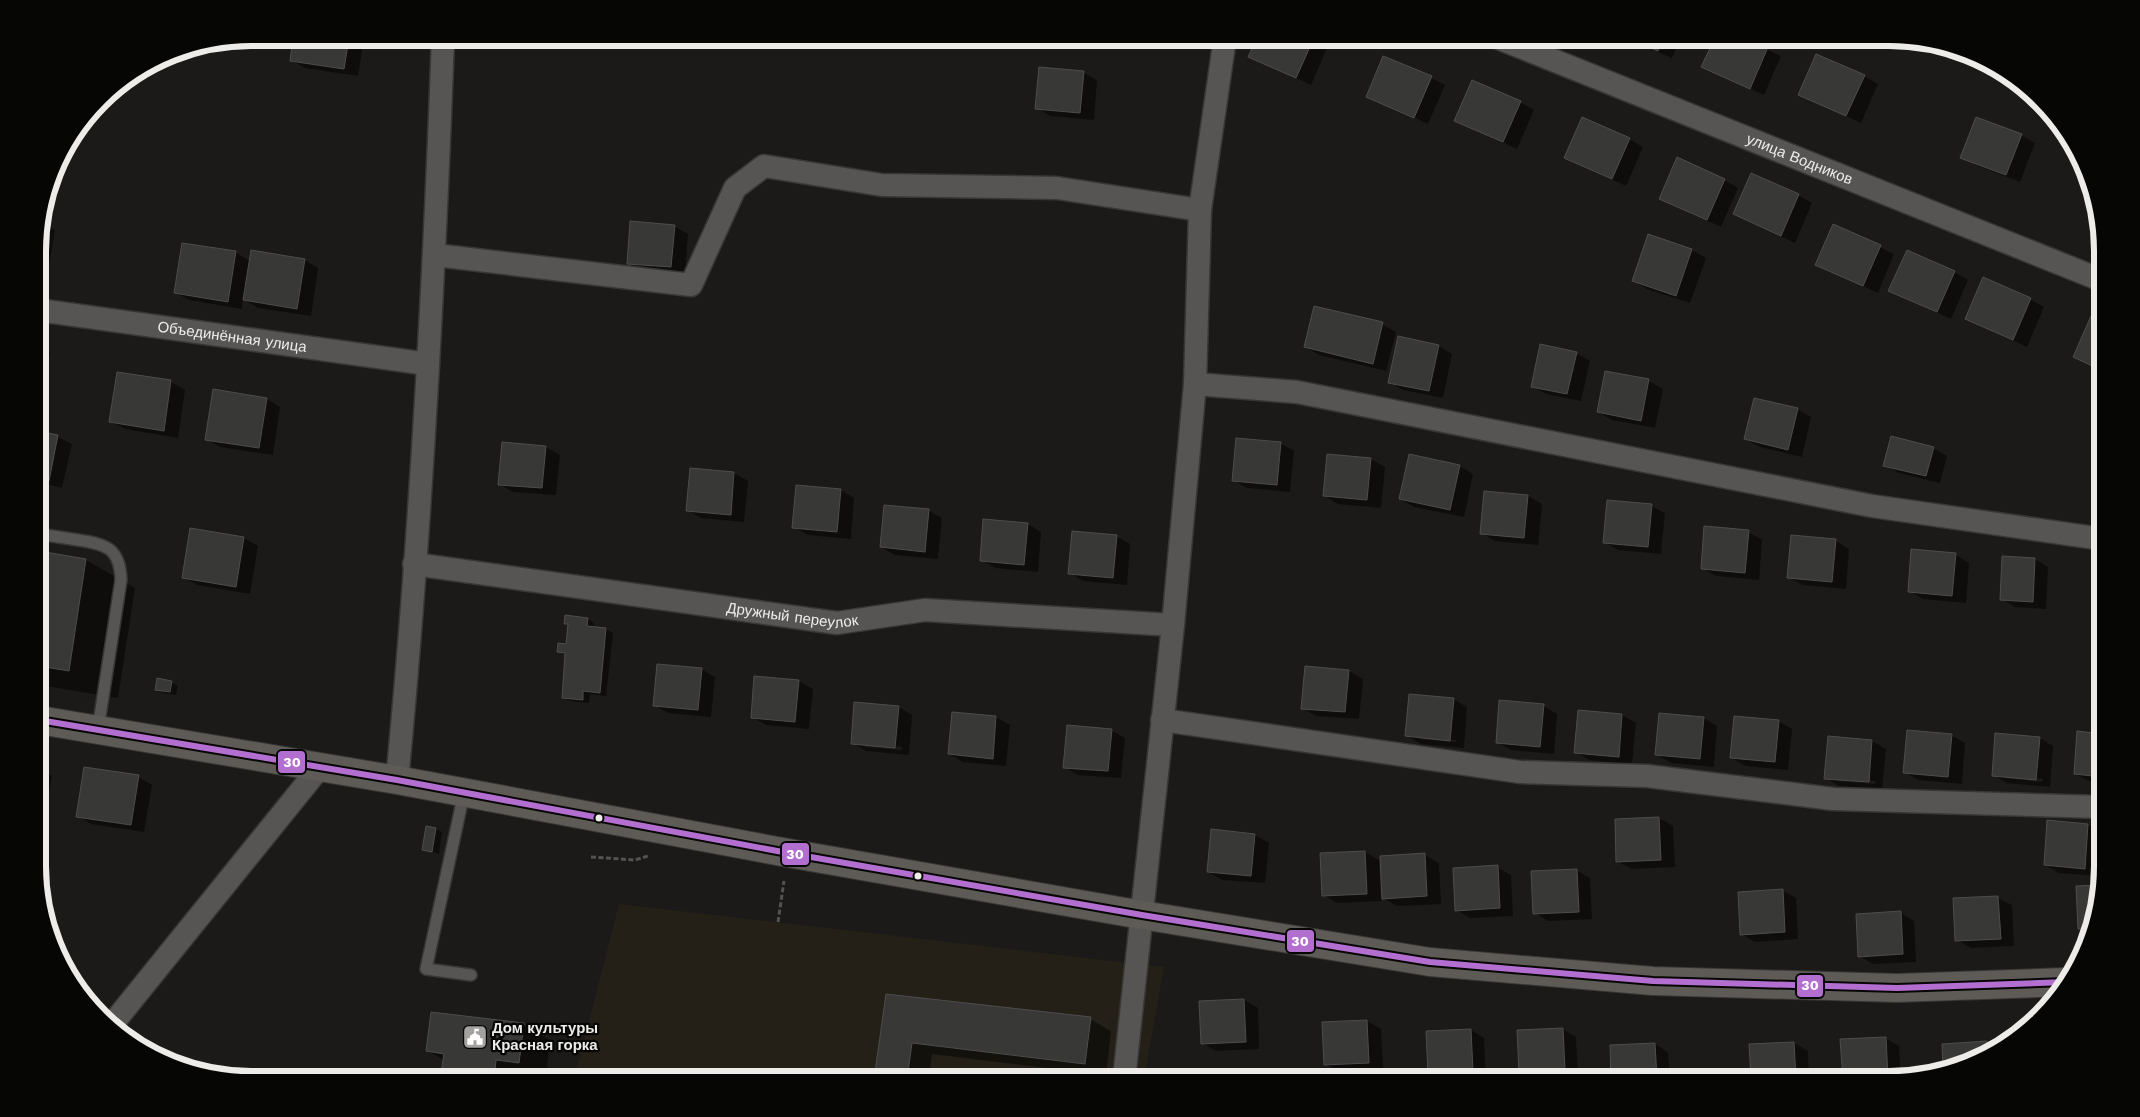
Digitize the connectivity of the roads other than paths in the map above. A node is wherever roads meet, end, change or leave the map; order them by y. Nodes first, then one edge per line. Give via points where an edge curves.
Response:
1 (443, 46) edge
2 (1224, 46) edge
3 (1518, 46) edge
4 (1200, 210) junction
5 (435, 255) junction
6 (2094, 277) edge
7 (46, 311) edge
8 (428, 364) junction
9 (1195, 384) junction
10 (46, 535) edge
11 (2094, 538) edge
12 (414, 564) junction
13 (1173, 625) junction
14 (1162, 720) junction
15 (46, 721) edge
16 (98, 729) junction
17 (320, 767) junction
18 (397, 780) junction
19 (464, 793) junction
20 (2094, 807) edge
21 (1142, 915) junction
22 (471, 975) dead end
23 (2057, 982) edge
24 (116, 1020) edge
25 (1125, 1071) edge

1 - 5 street
2 - 4 street
3 - 6 street, улица Водников
4 - 5 street via 1057,188 882,185 764,166 735,188 691,285
4 - 9 street
5 - 8 street
7 - 8 street, Объединённая улица
8 - 12 street
9 - 11 street via 1297,392 1872,506
9 - 13 street
10 - 16 lane via 101,543 112,551 121,569
12 - 13 street, Дружный переулок via 837,623 925,610
12 - 18 street
13 - 14 street
14 - 20 street via 1520,772 1647,776 1833,799
14 - 21 street
15 - 16 main road
16 - 17 main road
17 - 18 main road
17 - 24 street
18 - 19 main road
19 - 21 main road
19 - 22 lane via 426,969
21 - 23 main road via 1430,962 1653,981 1897,988
21 - 25 street

